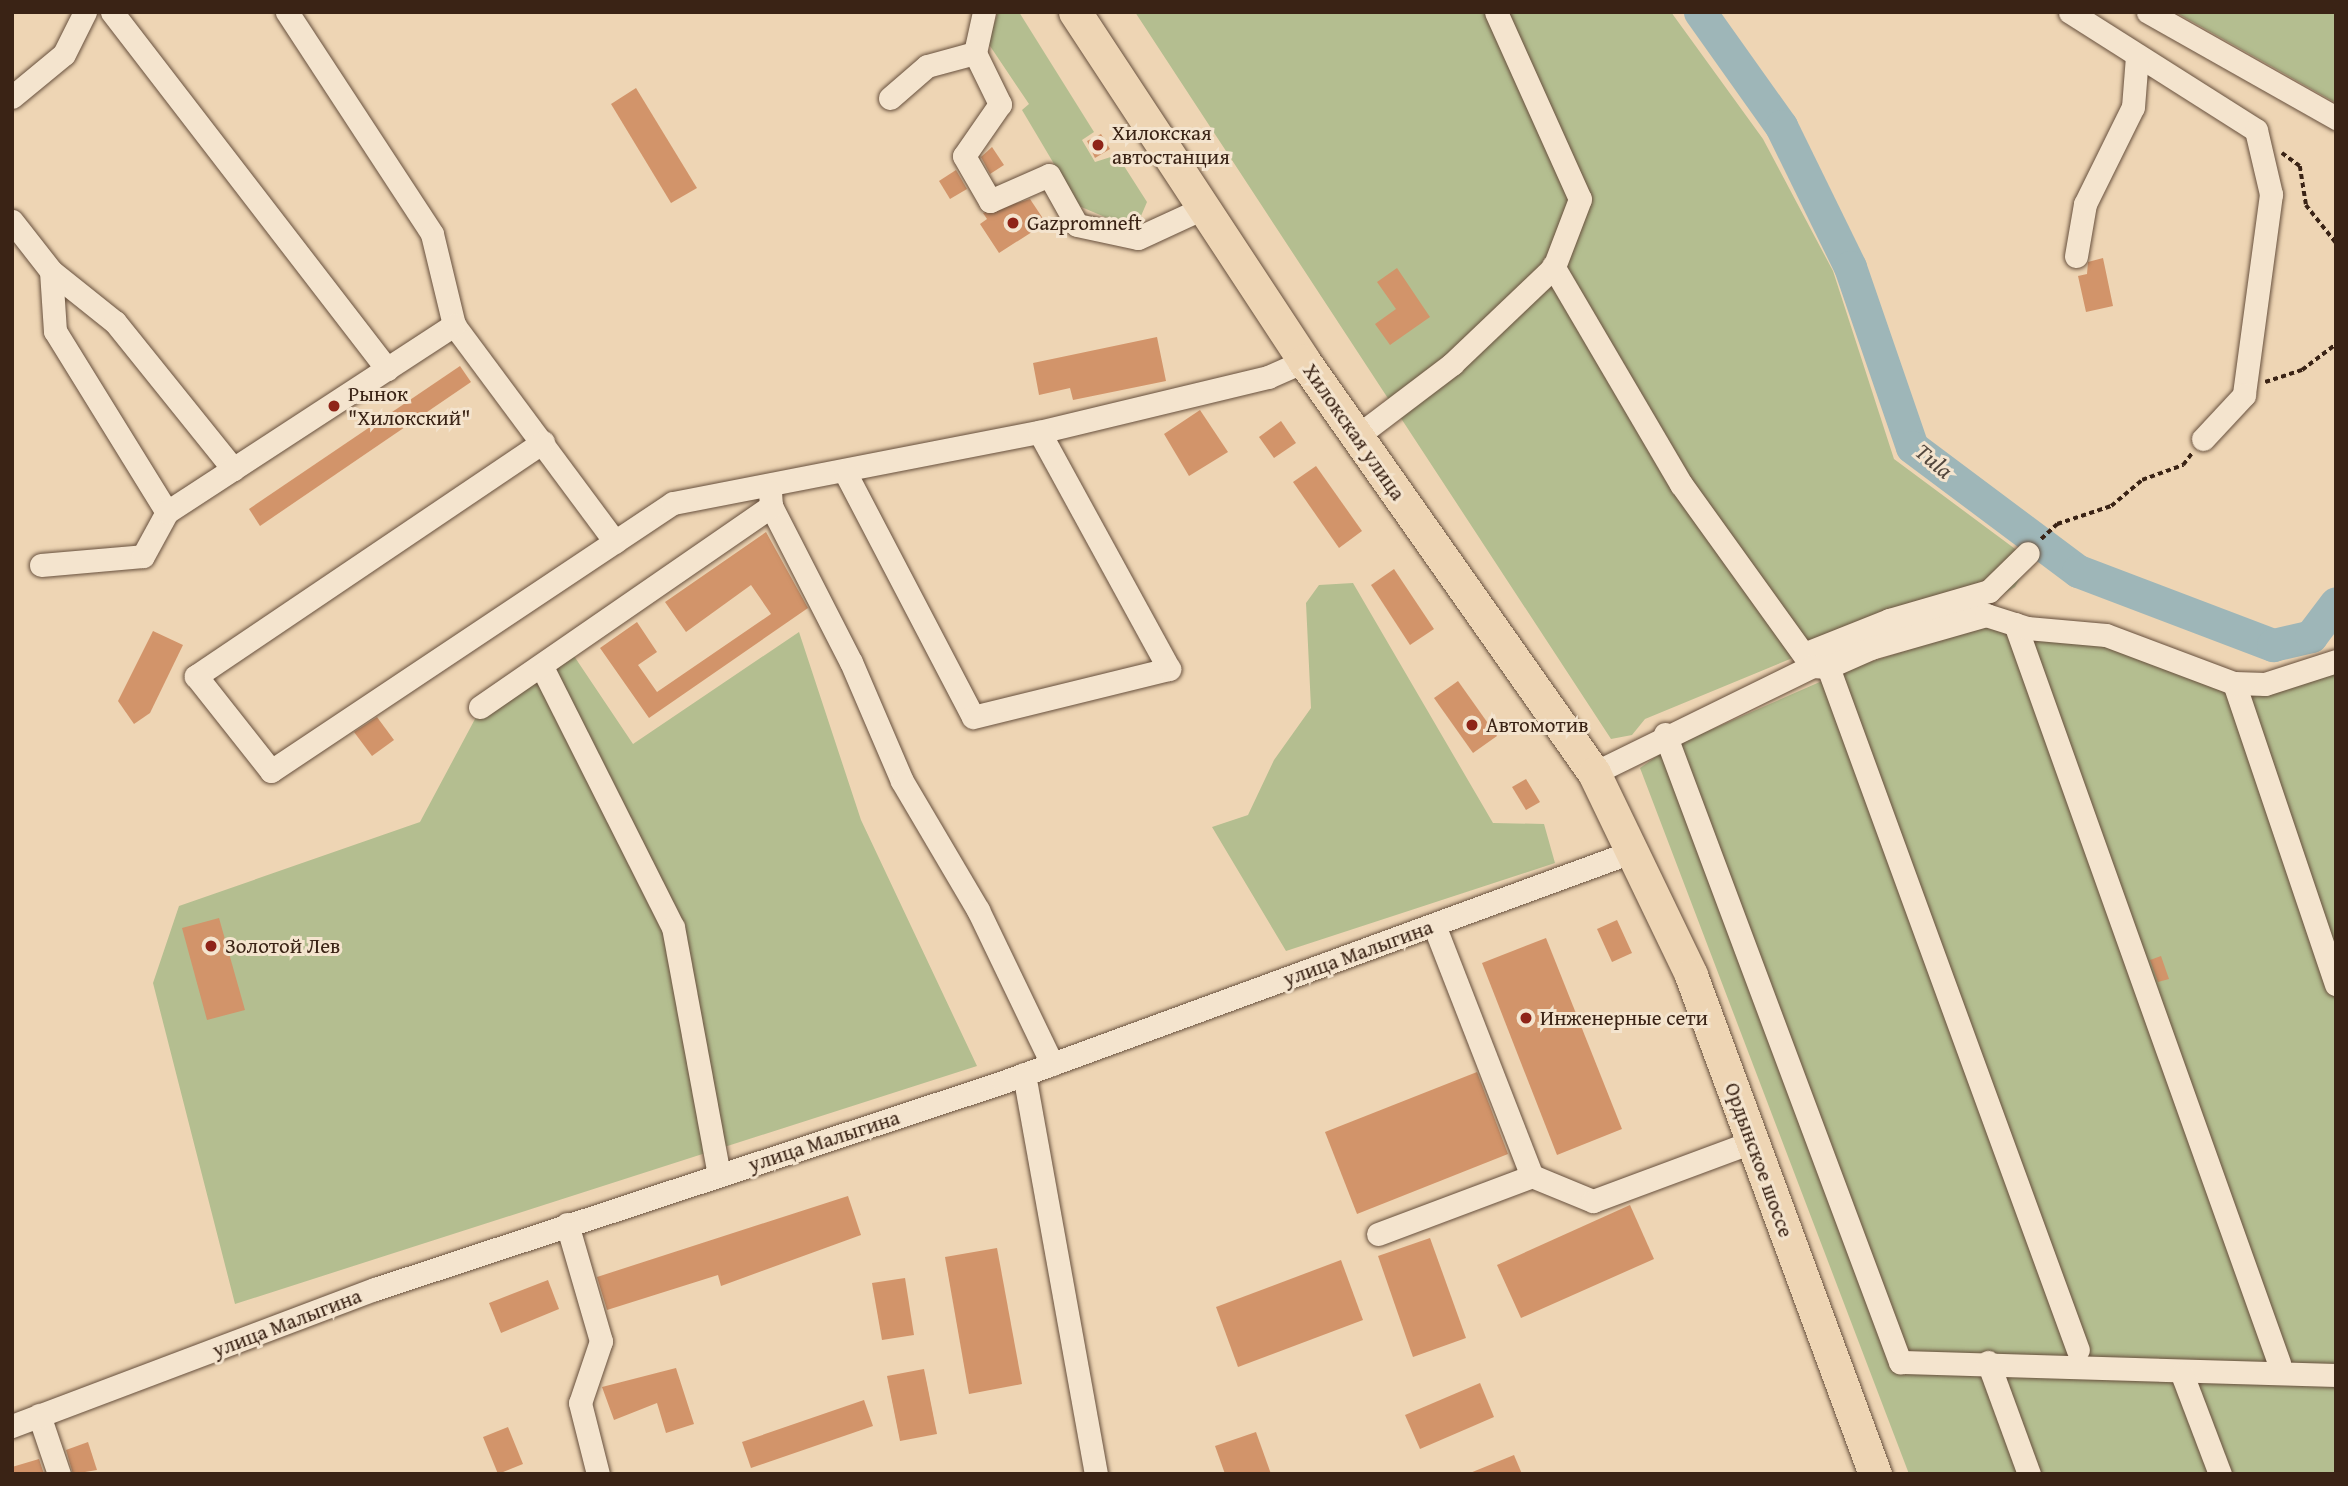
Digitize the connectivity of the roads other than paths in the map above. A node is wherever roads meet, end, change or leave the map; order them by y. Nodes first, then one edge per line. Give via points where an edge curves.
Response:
1 (85, 12) edge
2 (112, 12) edge
3 (287, 12) edge
4 (984, 12) edge
5 (1075, 12) edge
6 (1496, 12) edge
7 (2070, 12) edge
8 (2148, 12) edge
9 (975, 53) junction
10 (2137, 57) junction
11 (12, 97) edge
12 (890, 98) dead end
13 (2336, 118) edge
14 (1201, 209) junction
15 (12, 221) edge
16 (2076, 256) dead end
17 (1553, 266) junction
18 (51, 271) junction
19 (454, 325) junction
20 (1304, 360) junction
21 (387, 369) junction
22 (1039, 432) junction
23 (1356, 437) junction
24 (2203, 439) road end
25 (543, 442) junction
26 (233, 469) junction
27 (845, 472) junction
28 (770, 494) junction
29 (167, 512) junction
30 (615, 542) junction
31 (2028, 553) dead end
32 (41, 565) dead end
33 (2015, 624) junction
34 (2336, 661) edge
35 (1815, 662) junction
36 (542, 667) junction
37 (2234, 683) junction
38 (480, 708) dead end
39 (1665, 734) junction
40 (1594, 773) junction
41 (1633, 851) junction
42 (1434, 925) junction
43 (2336, 984) edge
44 (1052, 1064) junction
45 (1024, 1074) junction
46 (1752, 1142) junction
47 (719, 1175) junction
48 (1532, 1175) junction
49 (567, 1224) junction
50 (1378, 1234) dead end
51 (2078, 1350) dead end
52 (1988, 1362) junction
53 (2279, 1363) dead end
54 (2182, 1374) junction
55 (2336, 1375) edge
56 (39, 1415) junction
57 (12, 1426) edge
58 (59, 1474) edge
59 (598, 1474) edge
60 (1096, 1474) edge
61 (1875, 1474) edge
62 (2029, 1474) edge
63 (2220, 1474) edge

1 - 11 street via 64,54
2 - 21 street
3 - 19 street via 432,234
4 - 9 street
5 - 14 highway, Хилокская улица
6 - 17 street via 1580,199
7 - 10 street
8 - 13 street
9 - 12 street via 927,66
9 - 14 street via 1000,104 964,156 990,201 1049,175 1077,225 1138,238
10 - 16 street via 2133,107 2085,204
10 - 24 street via 2256,130 2271,194 2244,395
14 - 20 highway, Хилокская улица
15 - 18 street
17 - 23 street via 1452,364
17 - 35 street via 1681,484
18 - 26 street via 115,322
18 - 29 street via 55,331
19 - 21 street
19 - 25 street
20 - 22 street via 1268,377
20 - 23 highway, Хилокская улица
21 - 26 street
22 - 27 street
22 - 27 street via 1168,668 973,717
23 - 40 highway, Хилокская улица
25 - 30 street
25 - 30 street via 197,676 271,771
26 - 29 street
27 - 28 street
28 - 30 street via 673,503
28 - 36 street
28 - 44 street via 902,781 978,910
29 - 32 street via 143,556
31 - 35 street via 1989,591 1889,620
33 - 35 street via 1986,615
33 - 37 street via 2106,635
33 - 53 street
34 - 37 street via 2265,684
35 - 39 street
35 - 51 street
36 - 38 street
36 - 47 street via 673,927
37 - 43 street
39 - 40 street
39 - 52 street via 1900,1362
40 - 41 highway, Хилокская улица
41 - 42 street, улица Малыгина
41 - 46 highway, Ордынское шоссе via 1691,975
42 - 44 street, улица Малыгина
42 - 48 street
44 - 45 street, улица Малыгина
45 - 47 street, улица Малыгина
45 - 60 street
46 - 48 street via 1593,1201
46 - 61 highway, Ордынское шоссе
47 - 49 street, улица Малыгина
48 - 50 street
49 - 56 street, улица Малыгина
49 - 59 street via 601,1341 580,1403
52 - 54 street
52 - 62 street
54 - 55 street
54 - 63 street
56 - 57 street, улица Малыгина
56 - 58 street

